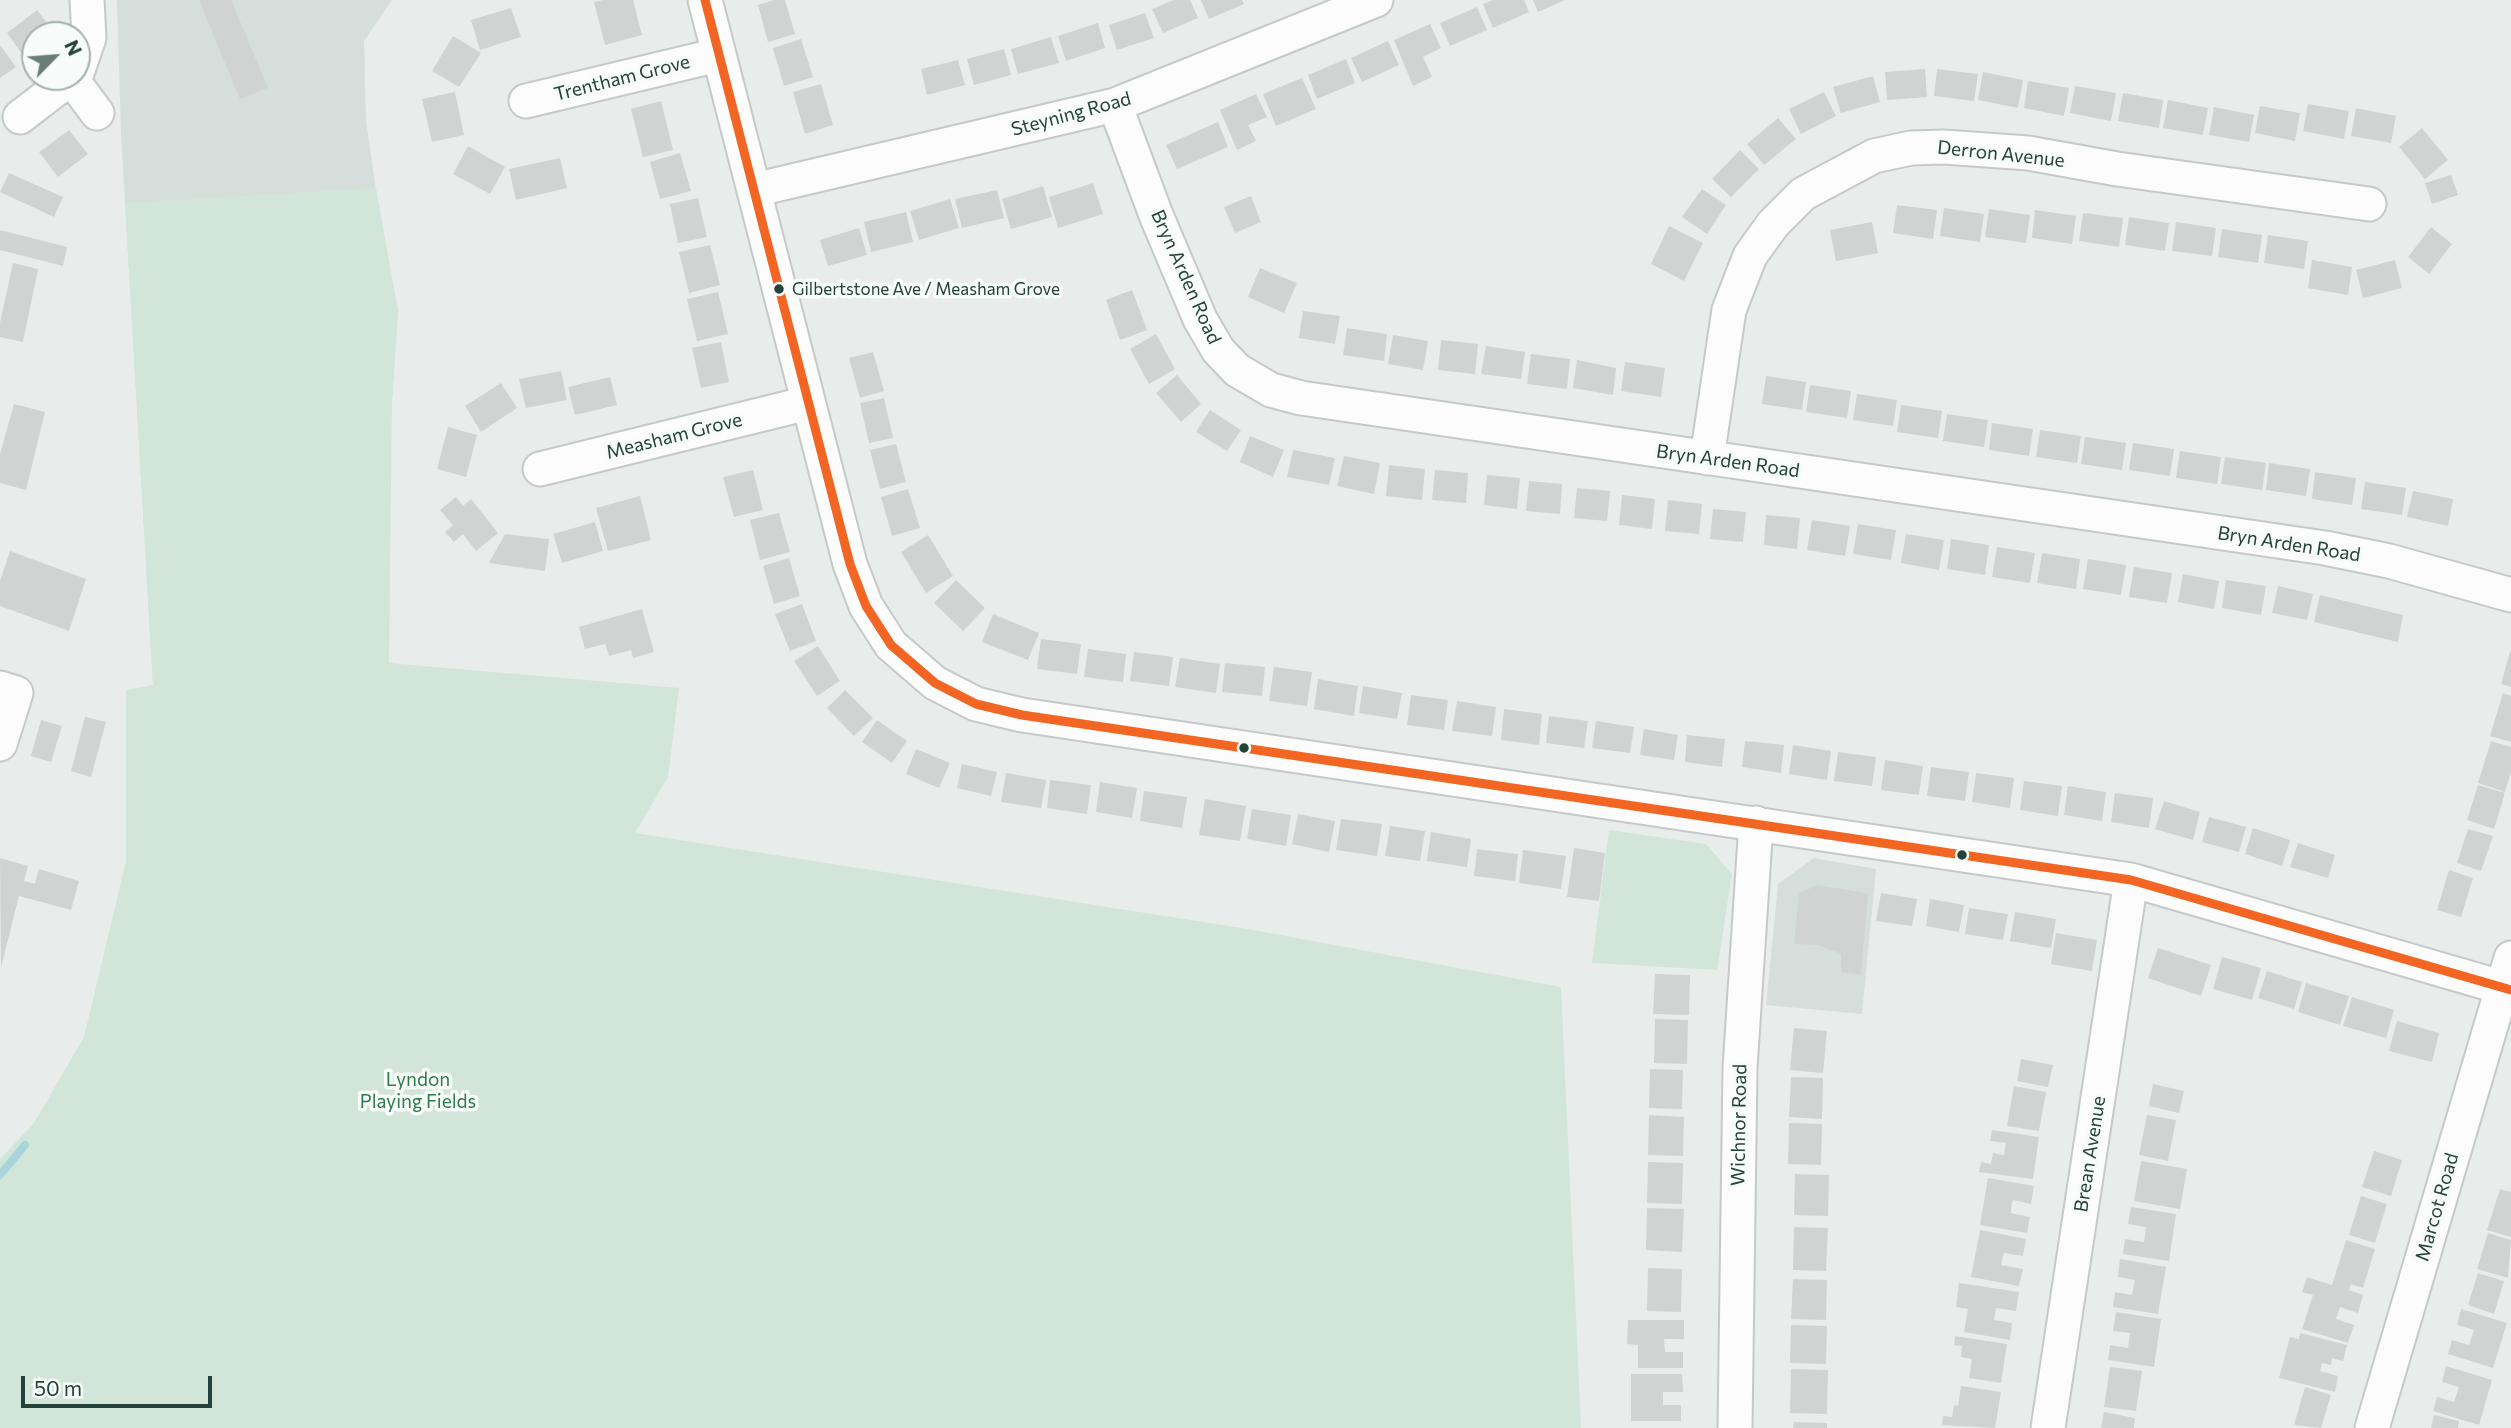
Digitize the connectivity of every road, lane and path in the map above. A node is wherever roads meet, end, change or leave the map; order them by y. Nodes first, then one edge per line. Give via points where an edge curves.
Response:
1 (87, 0) edge
2 (705, 0) edge
3 (1376, 0) edge
4 (88, 21) edge
5 (718, 55) junction
6 (54, 91) edge
7 (83, 91) edge
8 (526, 101) dead end
9 (1115, 105) junction
10 (97, 113) dead end
11 (20, 117) dead end
12 (754, 190) junction
13 (2370, 204) dead end
14 (808, 404) junction
15 (1707, 458) junction
16 (540, 469) dead end
17 (2511, 595) edge
18 (0, 688) edge
19 (0, 744) edge
20 (1756, 823) junction
21 (2131, 880) junction
22 (2508, 979) edge
23 (1735, 1428) edge
24 (2048, 1428) edge
25 (2372, 1428) edge

1 - 4 street
2 - 5 street
3 - 9 street, Steyning Road
5 - 8 street, Trentham Grove
5 - 12 street
6 - 11 street
7 - 10 street
9 - 12 street, Steyning Road
9 - 15 street, Bryn Arden Road via 1200,319 1218,350 1237,370 1271,390 1301,398
12 - 14 street
13 - 15 street, Derron Avenue via 2028,153 1944,146 1874,156 1803,194 1773,224 1750,257 1729,310
14 - 16 street, Measham Grove
14 - 20 street via 850,564 866,606 891,645 935,683 976,704 1022,715
15 - 17 street, Bryn Arden Road via 2325,548
18 - 19 street via 16,692
20 - 21 street
20 - 23 street, Wichnor Road via 1740,1068
21 - 22 street
21 - 24 street, Brean Avenue
22 - 25 street, Marcot Road

